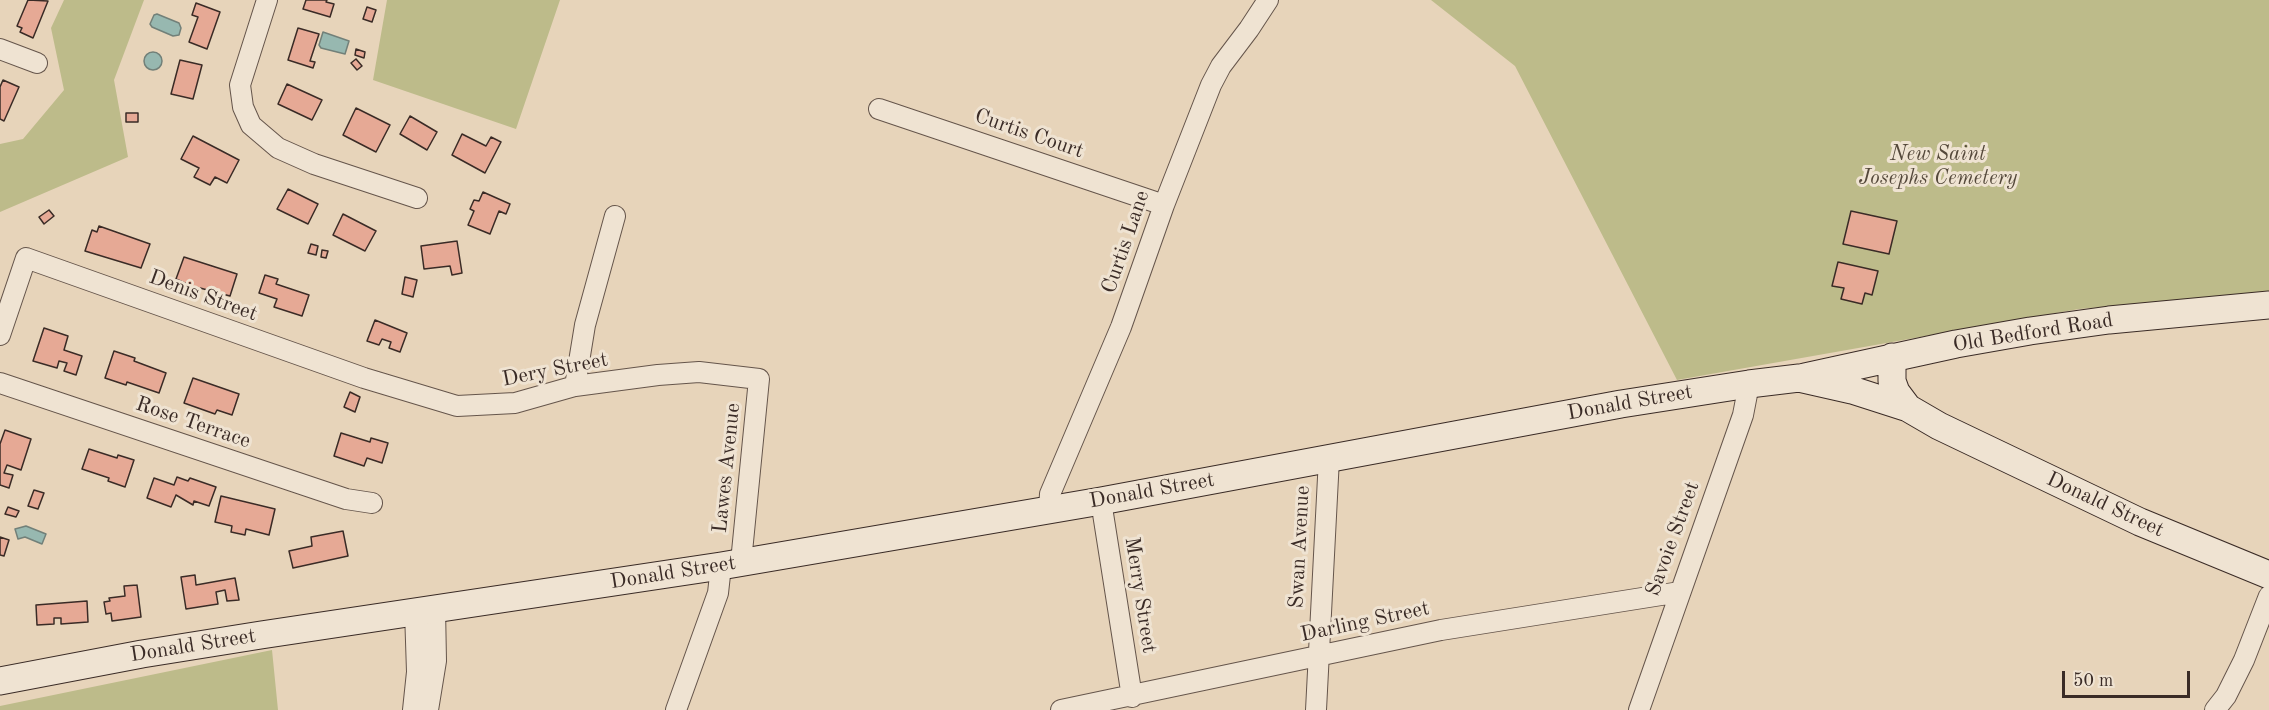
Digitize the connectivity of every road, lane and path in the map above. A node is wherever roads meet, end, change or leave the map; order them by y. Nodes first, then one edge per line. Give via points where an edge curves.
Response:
1 (267, 0) edge
2 (1268, 0) edge
3 (0, 49) edge
4 (37, 63) dead end
5 (879, 109) dead end
6 (417, 198) dead end
7 (1164, 205) junction
8 (615, 216) dead end
9 (2269, 305) edge
10 (0, 335) edge
11 (1892, 357) junction
12 (364, 378) joint
13 (1799, 378) junction
14 (759, 379) joint
15 (0, 383) edge
16 (1749, 384) junction
17 (575, 387) junction
18 (1908, 408) junction
19 (1329, 458) junction
20 (1101, 501) junction
21 (372, 503) dead end
22 (1049, 510) junction
23 (731, 564) junction
24 (2269, 575) edge
25 (1680, 592) junction
26 (2269, 596) edge
27 (425, 610) junction
28 (1319, 656) junction
29 (0, 681) edge
30 (1132, 696) junction
31 (413, 710) edge
32 (428, 710) edge
33 (676, 710) edge
34 (1061, 710) edge
35 (1316, 710) edge
36 (1639, 710) edge
37 (2215, 710) edge

1 - 6 street via 240,85 251,125 278,148 314,164
2 - 7 street, Curtis Lane via 1211,84
3 - 4 street
5 - 7 street, Curtis Court
7 - 22 street, Curtis Lane via 1121,327 1050,494
8 - 17 street via 585,325
9 - 11 street, Old Bedford Road via 2109,320
10 - 12 street, Denis Street via 26,258
11 - 13 street, Old Bedford Road
11 - 18 street via 1892,381
12 - 17 street, Dery Street via 457,406 515,403
13 - 16 street, Donald Street
13 - 18 street, Donald Street
14 - 17 street, Dery Street via 699,372
14 - 23 street, Lawes Avenue
15 - 21 street, Rose Terrace via 346,499
16 - 19 street, Donald Street
16 - 25 street, Savoie Street via 1743,415
18 - 24 street, Donald Street via 2140,522
19 - 20 street, Donald Street
19 - 28 street, Swan Avenue
20 - 22 street, Donald Street
20 - 30 street, Merry Street
22 - 23 street, Donald Street
23 - 27 street, Donald Street
23 - 33 street, Lawes Avenue
25 - 28 street, Darling Street via 1441,630
25 - 36 street, Savoie Street
26 - 37 street via 2244,660
27 - 29 street, Donald Street via 142,654
27 - 31 street
27 - 32 street via 436,661
28 - 30 street, Darling Street
28 - 35 street, Swan Avenue
30 - 34 street, Darling Street

